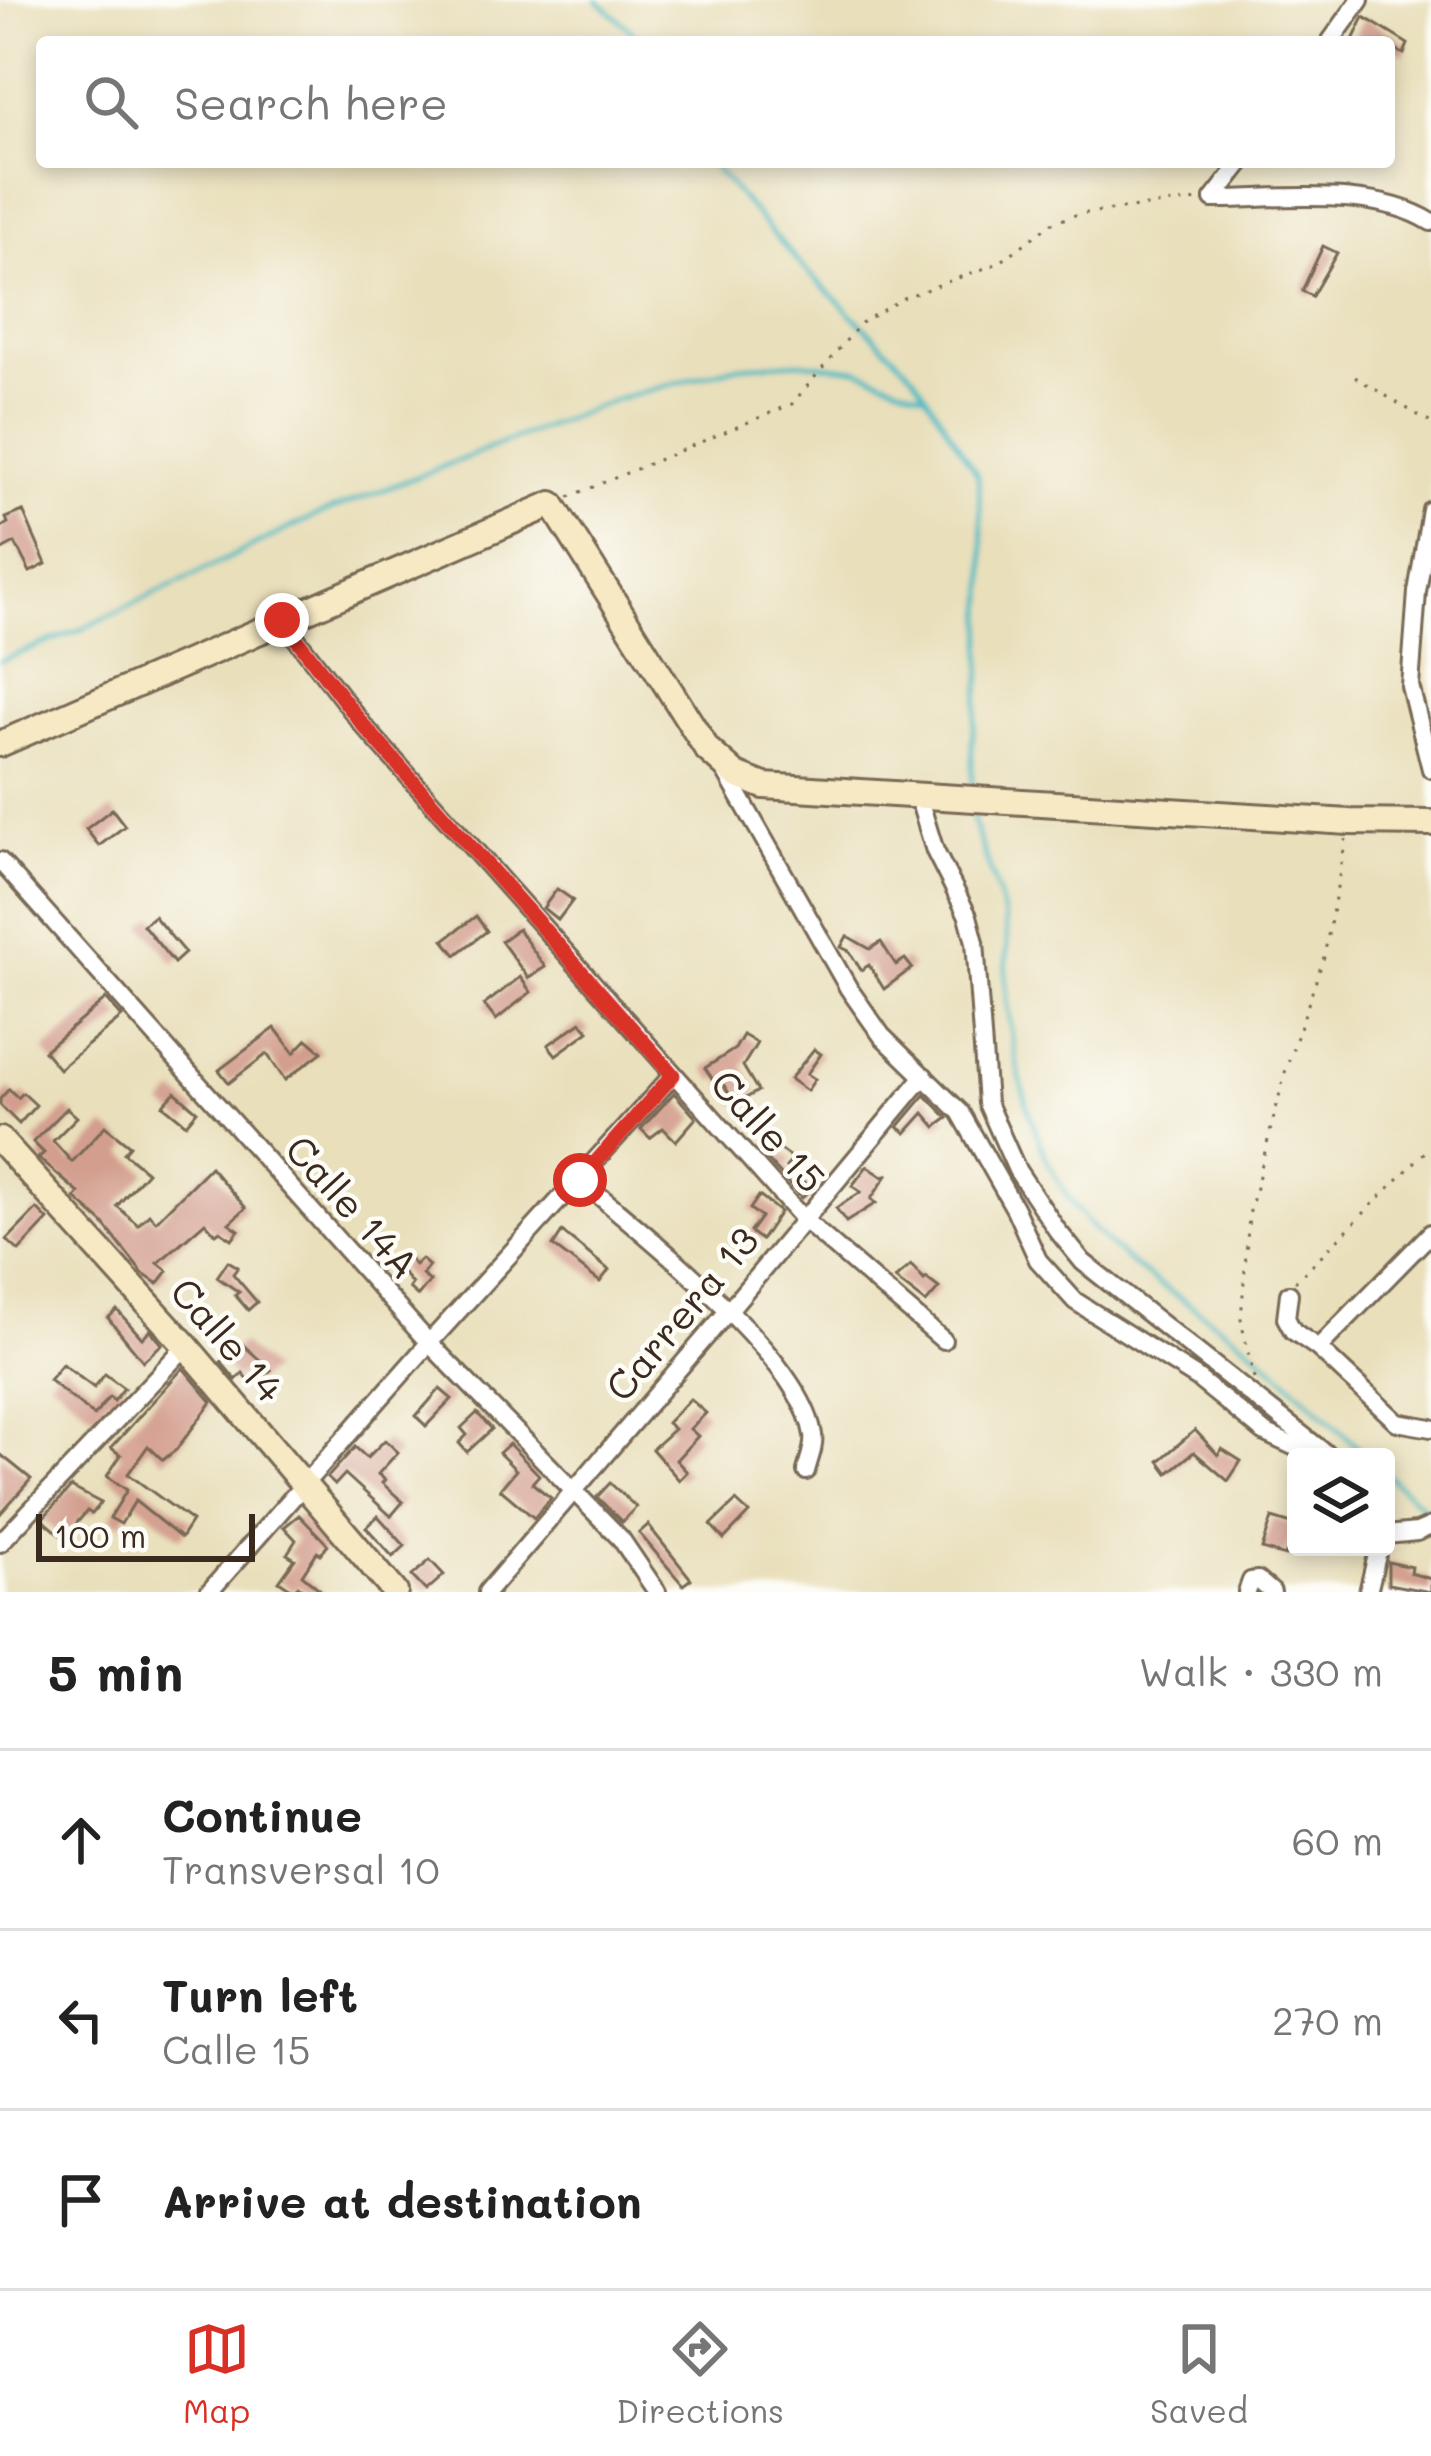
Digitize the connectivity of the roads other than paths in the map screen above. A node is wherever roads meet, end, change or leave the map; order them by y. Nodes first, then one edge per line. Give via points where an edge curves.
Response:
1 (1360, 0) edge
2 (1334, 36) edge
3 (1237, 168) edge
4 (1431, 222) edge
5 (1431, 510) edge
6 (282, 620) junction
7 (0, 744) edge
8 (718, 759) junction
9 (1431, 769) edge
10 (918, 796) junction
11 (1431, 823) edge
12 (0, 861) edge
13 (673, 1075) junction
14 (924, 1076) junction
15 (0, 1140) edge
16 (580, 1180) junction
17 (804, 1220) junction
18 (1431, 1233) edge
19 (1289, 1294) road end
20 (729, 1310) junction
21 (943, 1340) dead end
22 (428, 1343) junction
23 (186, 1346) junction
24 (1318, 1348) junction
25 (1431, 1428) edge
26 (1297, 1448) edge
27 (1319, 1448) edge
28 (806, 1471) dead end
29 (304, 1483) junction
30 (574, 1492) junction
31 (0, 1543) edge
32 (1377, 1556) edge
33 (209, 1592) edge
34 (395, 1592) edge
35 (487, 1592) edge
36 (657, 1592) edge
37 (1247, 1592) edge
38 (1271, 1592) edge
39 (1368, 1592) edge

1 - 2 street
3 - 4 street via 1213,199 1372,200
5 - 9 street via 1410,686
6 - 7 street
6 - 8 street via 552,504
6 - 13 street, Calle 15 via 363,725
8 - 10 street via 764,786
8 - 14 street via 849,988 882,1036
10 - 11 street
10 - 27 street via 976,942 987,1103 1017,1170 1083,1262
12 - 22 street, Calle 14A
13 - 16 street
13 - 17 street, Calle 15
14 - 17 street, Carrera 13
14 - 26 street via 959,1112 1038,1260 1075,1300
15 - 23 street, Calle 14
16 - 20 street
16 - 22 street
17 - 20 street, Carrera 13
17 - 21 street, Calle 15
18 - 24 street
19 - 24 street via 1286,1318
20 - 28 street via 803,1401 815,1440
20 - 30 street, Carrera 13
22 - 29 street
22 - 30 street, Calle 14A
23 - 29 street, Calle 14
23 - 31 street
24 - 25 street via 1396,1421
29 - 33 street
29 - 34 street, Calle 14
30 - 35 street, Carrera 13
30 - 36 street, Calle 14A via 621,1539
32 - 39 street
37 - 38 street via 1258,1580

